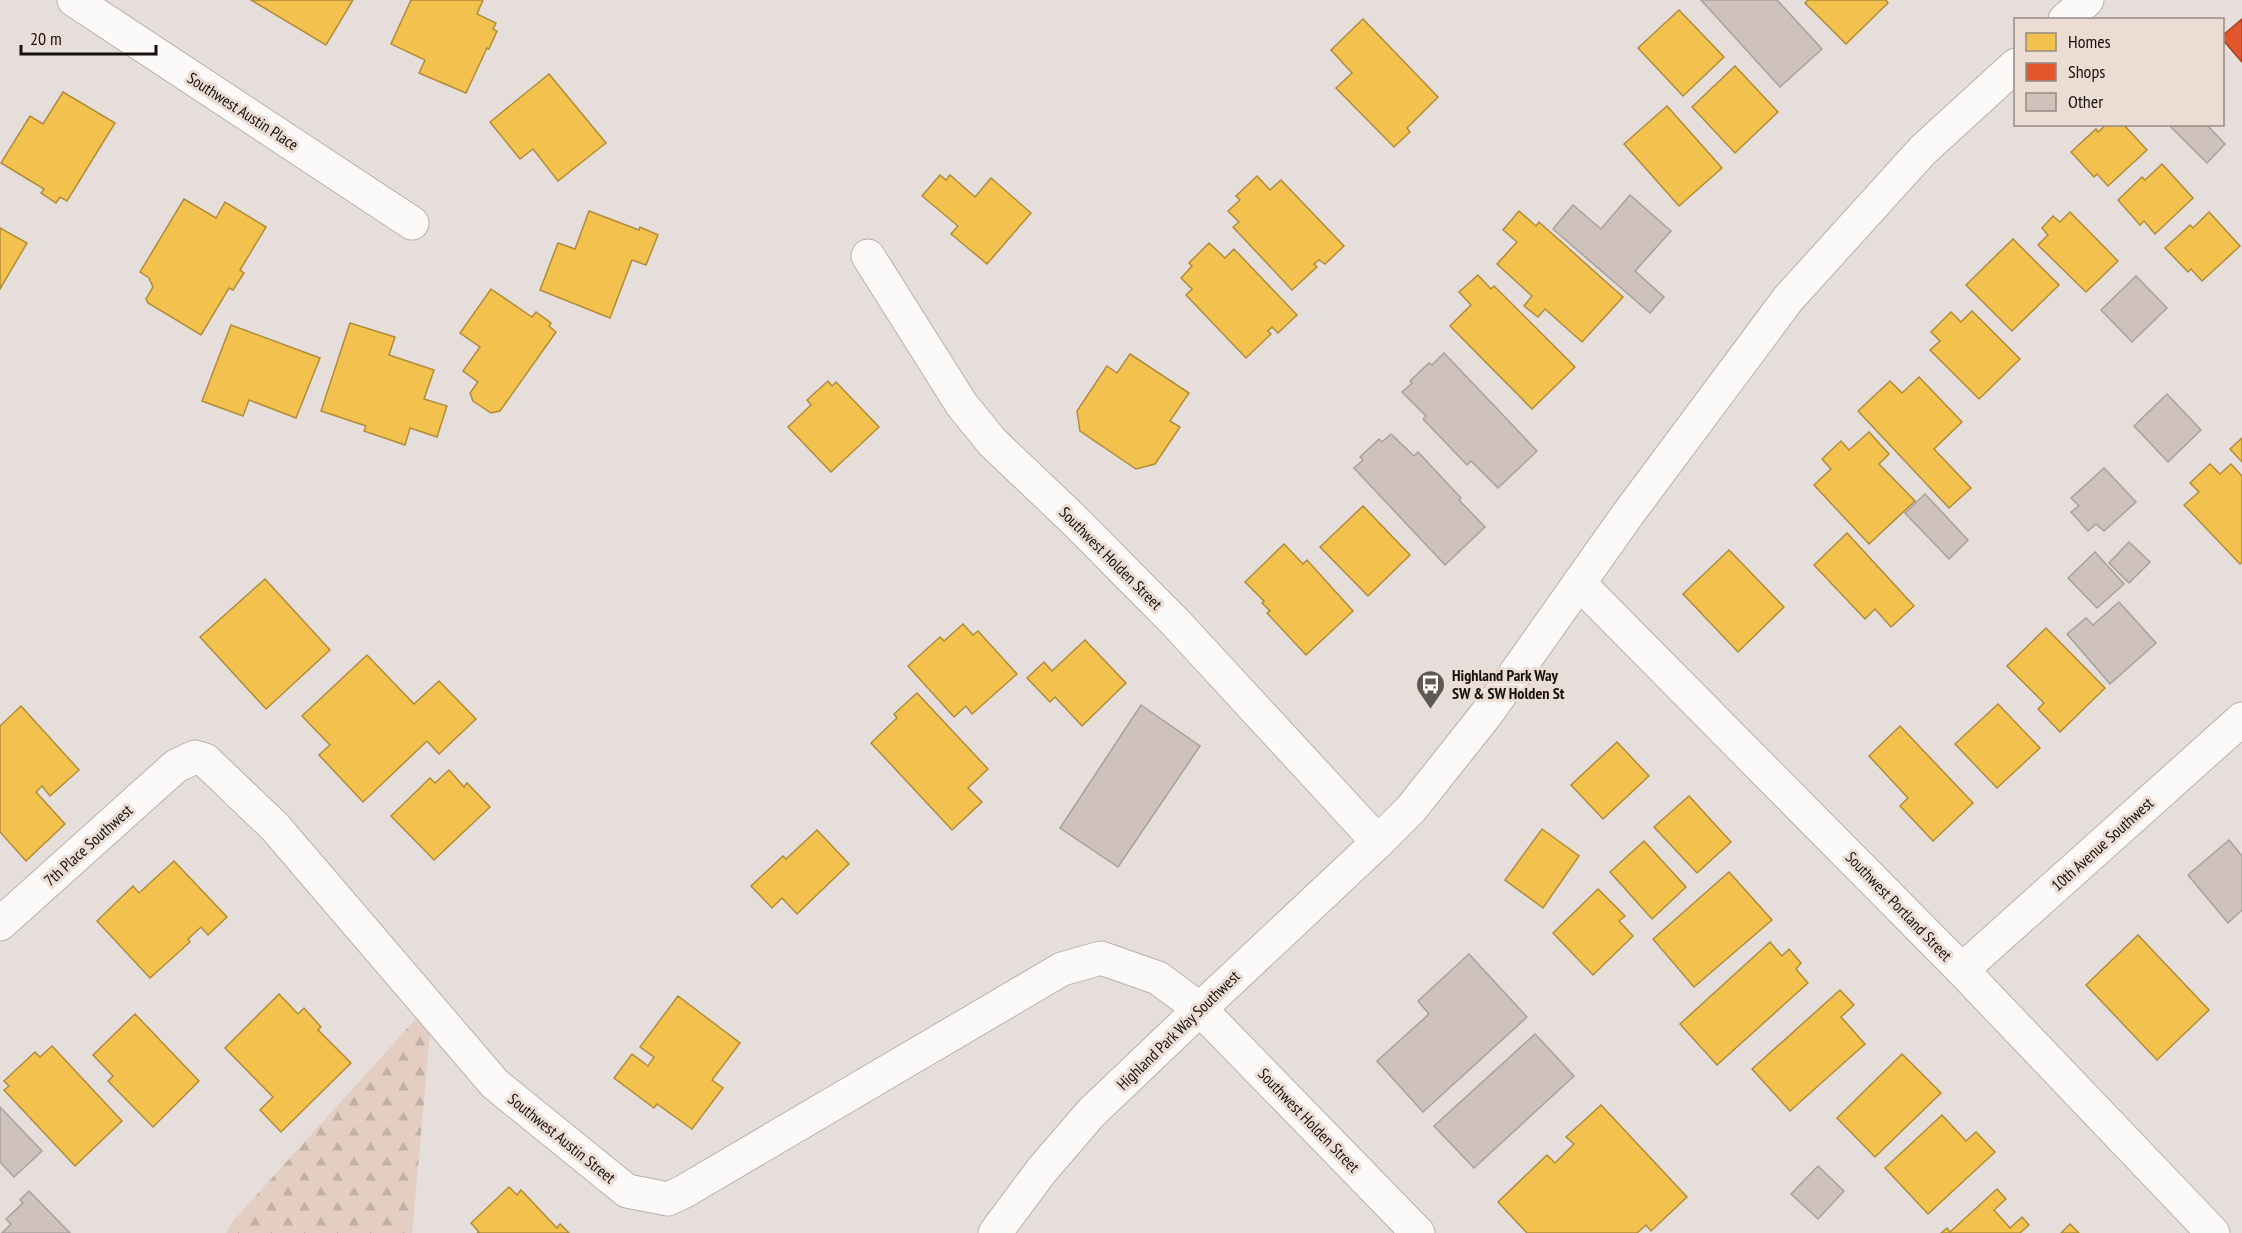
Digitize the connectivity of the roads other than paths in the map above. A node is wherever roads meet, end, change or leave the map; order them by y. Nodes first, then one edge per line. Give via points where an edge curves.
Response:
1 (74, 0) edge
2 (2087, 0) edge
3 (2068, 18) edge
4 (2014, 67) edge
5 (412, 223) dead end
6 (868, 256) dead end
7 (1579, 583) junction
8 (2242, 719) edge
9 (176, 766) joint
10 (1378, 843) junction
11 (0, 924) edge
12 (1962, 970) junction
13 (1200, 1009) junction
14 (995, 1233) edge
15 (1418, 1233) edge
16 (2213, 1233) edge

1 - 5 street, Southwest Austin Place
2 - 3 street
4 - 7 street, Highland Park Way Southwest via 1923,150 1788,299
6 - 10 street, Southwest Holden Street via 962,405 993,443 1176,624
7 - 10 street, Highland Park Way Southwest via 1451,761
7 - 12 street, Southwest Portland Street
8 - 12 street, 10th Avenue Southwest
9 - 11 street, 7th Place Southwest
9 - 13 street, Southwest Austin Street via 195,757 205,760 275,827 495,1084 627,1191 668,1199 683,1192 1062,969 1101,958 1158,978
10 - 13 street, Highland Park Way Southwest
12 - 16 street, Southwest Portland Street
13 - 14 street, Highland Park Way Southwest via 1091,1113
13 - 15 street, Southwest Holden Street

